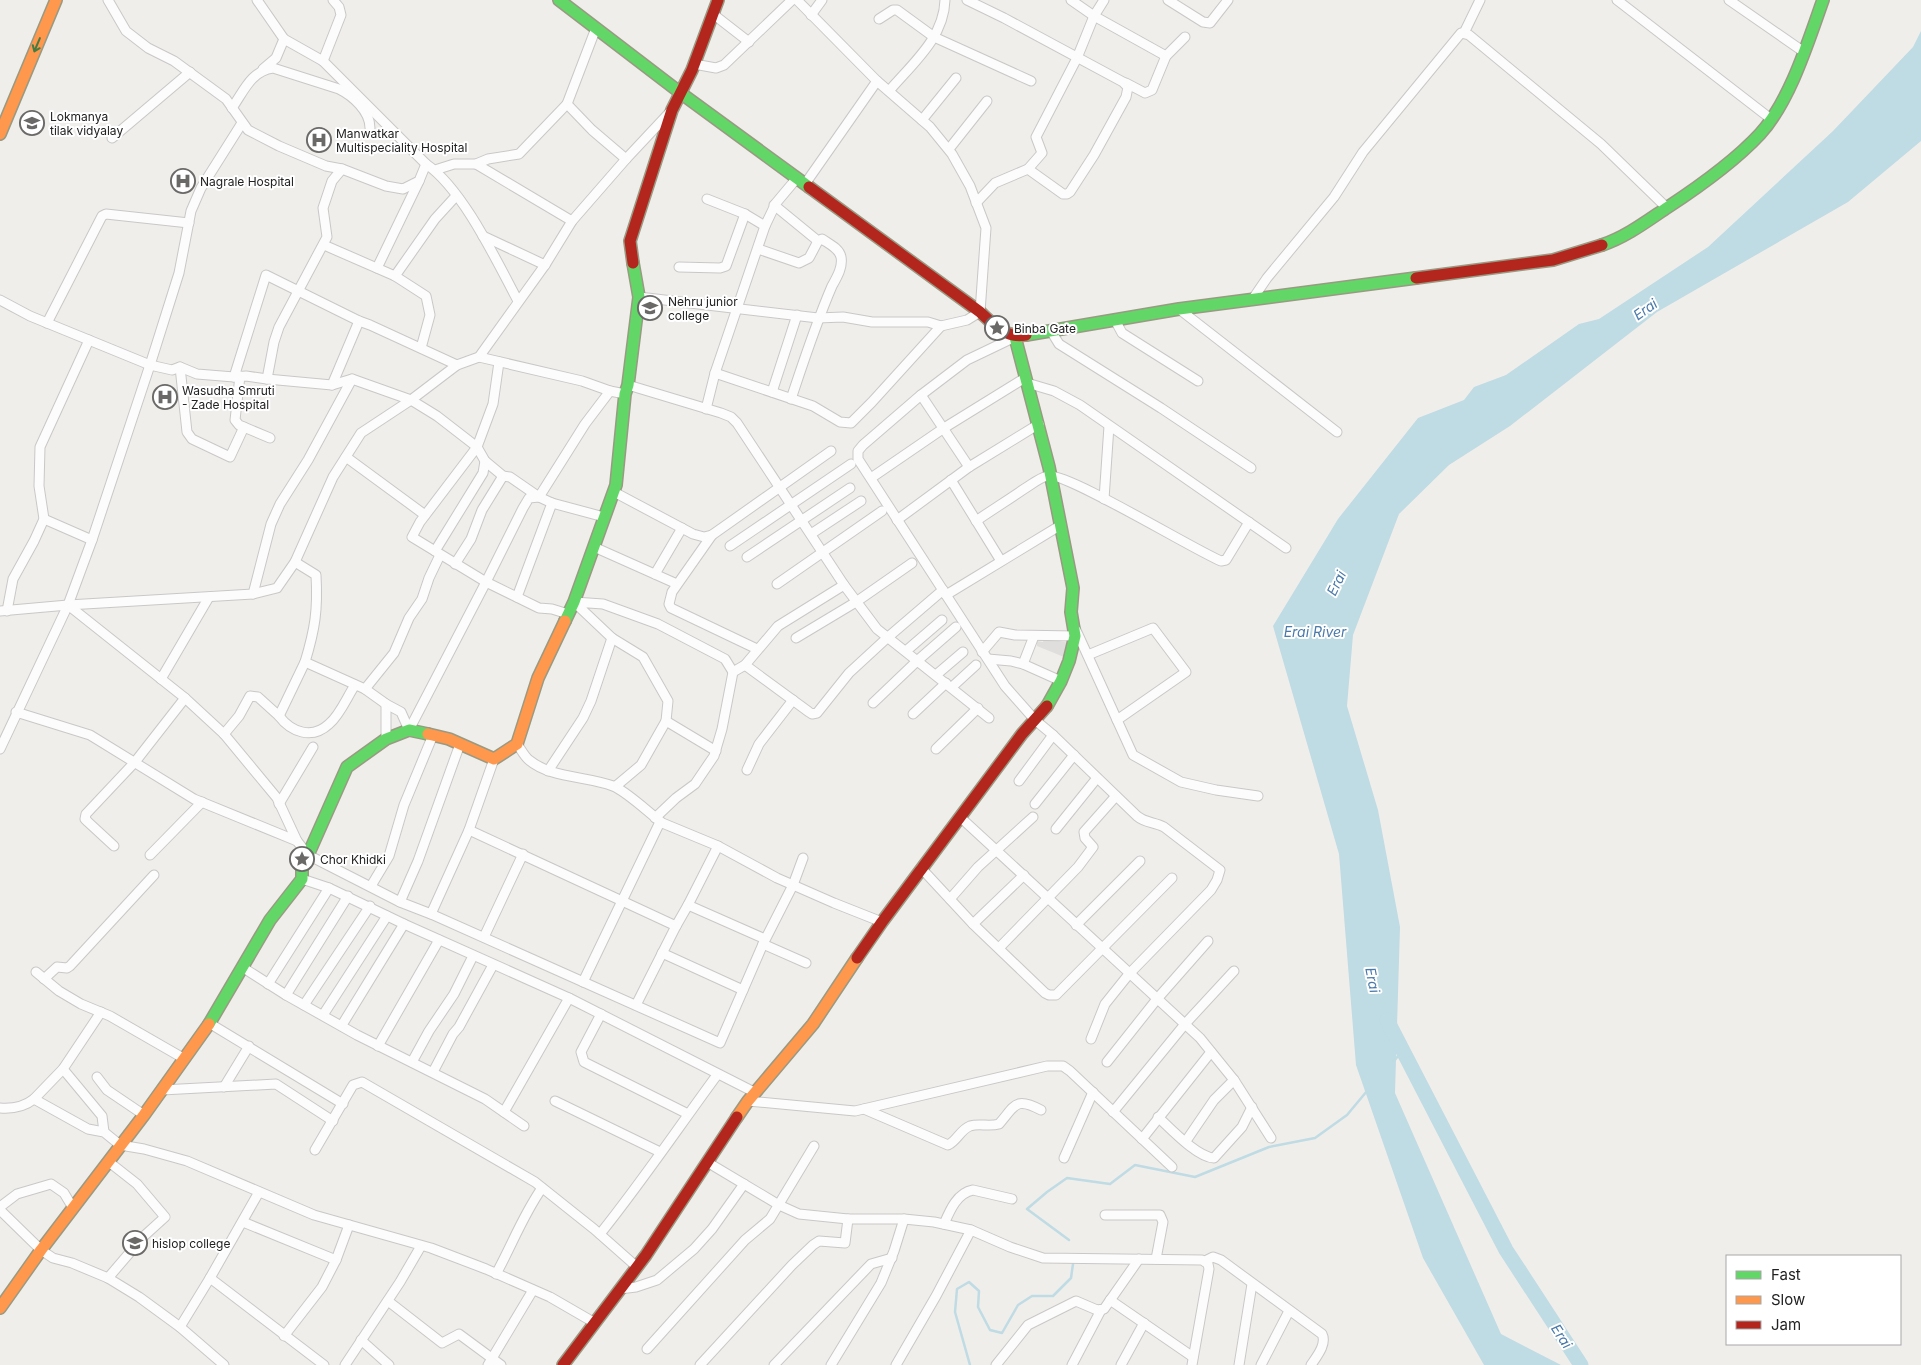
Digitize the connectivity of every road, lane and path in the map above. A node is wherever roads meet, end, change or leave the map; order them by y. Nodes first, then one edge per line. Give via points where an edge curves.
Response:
1 (56, 0) edge
2 (108, 0) edge
3 (257, 0) edge
4 (333, 0) edge
5 (559, 0) edge
6 (718, 0) edge
7 (792, 0) edge
8 (797, 0) edge
9 (822, 0) edge
10 (944, 0) edge
11 (967, 0) edge
12 (1071, 0) edge
13 (1104, 0) edge
14 (1168, 0) edge
15 (1228, 0) edge
16 (1480, 0) edge
17 (1617, 0) edge
18 (1729, 0) edge
19 (1822, 0) edge
20 (713, 14) junction
21 (811, 15) junction
22 (1094, 16) junction
23 (879, 19) dead end
24 (596, 28) junction
25 (1464, 33) junction
26 (934, 37) junction
27 (1185, 37) dead end
28 (284, 39) junction
29 (749, 42) junction
30 (1804, 52) junction
31 (1166, 56) junction
32 (1078, 58) junction
33 (323, 61) junction
34 (694, 64) junction
35 (263, 69) junction
36 (190, 72) junction
37 (956, 78) dead end
38 (877, 81) junction
39 (1031, 81) dead end
40 (1126, 84) junction
41 (889, 91) junction
42 (682, 94) junction
43 (987, 101) dead end
44 (567, 104) junction
45 (232, 108) junction
46 (672, 110) junction
47 (1770, 119) junction
48 (922, 120) junction
49 (242, 123) junction
50 (370, 128) dead end
51 (0, 132) edge
52 (112, 138) dead end
53 (949, 149) junction
54 (626, 159) junction
55 (426, 164) junction
56 (476, 164) junction
57 (342, 169) junction
58 (1028, 169) junction
59 (435, 170) junction
60 (801, 181) junction
61 (419, 182) junction
62 (456, 196) junction
63 (707, 199) dead end
64 (976, 203) junction
65 (774, 205) junction
66 (1666, 207) junction
67 (745, 214) junction
68 (572, 221) junction
69 (189, 223) junction
70 (765, 226) junction
71 (483, 236) junction
72 (818, 241) junction
73 (324, 245) junction
74 (758, 249) junction
75 (544, 265) junction
76 (679, 267) dead end
77 (377, 268) junction
78 (395, 276) junction
79 (298, 290) junction
80 (639, 298) junction
81 (0, 300) edge
82 (1252, 300) junction
83 (518, 301) junction
84 (737, 308) junction
85 (1179, 309) junction
86 (980, 312) junction
87 (797, 315) junction
88 (818, 318) junction
89 (1115, 320) junction
90 (359, 321) junction
91 (47, 323) junction
92 (941, 326) junction
93 (1051, 331) junction
94 (1015, 338) junction
95 (89, 340) junction
96 (421, 348) junction
97 (478, 357) junction
98 (499, 362) junction
99 (457, 365) junction
100 (150, 366) junction
101 (180, 367) junction
102 (715, 373) junction
103 (237, 376) junction
104 (267, 379) junction
105 (352, 379) junction
106 (1026, 380) junction
107 (1198, 382) dead end
108 (332, 385) junction
109 (627, 390) junction
110 (610, 391) junction
111 (772, 392) junction
112 (921, 395) junction
113 (791, 398) junction
114 (411, 400) junction
115 (706, 409) junction
116 (1039, 424) junction
117 (1108, 426) junction
118 (244, 427) junction
119 (944, 428) junction
120 (1337, 432) dead end
121 (270, 438) dead end
122 (477, 447) junction
123 (831, 451) dead end
124 (346, 456) junction
125 (485, 461) junction
126 (851, 464) dead end
127 (969, 467) junction
128 (1251, 468) dead end
129 (1051, 475) junction
130 (503, 476) junction
131 (871, 478) junction
132 (950, 480) junction
133 (779, 488) junction
134 (850, 488) dead end
135 (614, 492) junction
136 (539, 497) junction
137 (1104, 499) junction
138 (861, 501) dead end
139 (552, 503) junction
140 (791, 504) junction
141 (882, 511) dead end
142 (425, 515) junction
143 (604, 517) junction
144 (44, 519) junction
145 (802, 520) junction
146 (897, 520) junction
147 (976, 521) junction
148 (1249, 522) junction
149 (1061, 525) junction
150 (682, 528) junction
151 (811, 534) junction
152 (712, 535) junction
153 (92, 540) junction
154 (730, 546) dead end
155 (594, 547) junction
156 (1286, 548) dead end
157 (823, 552) junction
158 (437, 553) junction
159 (747, 557) dead end
160 (1001, 561) junction
161 (295, 562) junction
162 (912, 563) dead end
163 (455, 564) junction
164 (655, 574) junction
165 (486, 582) junction
166 (678, 584) junction
167 (777, 584) dead end
168 (844, 585) junction
169 (944, 593) junction
170 (253, 594) junction
171 (209, 597) junction
172 (517, 597) junction
173 (574, 602) junction
174 (856, 602) junction
175 (68, 605) junction
176 (4, 611) edge
177 (568, 614) junction
178 (942, 620) dead end
179 (956, 627) dead end
180 (1074, 631) junction
181 (1034, 636) junction
182 (612, 638) junction
183 (796, 638) dead end
184 (887, 638) junction
185 (757, 650) junction
186 (906, 651) junction
187 (963, 652) dead end
188 (1088, 655) junction
189 (985, 656) junction
190 (917, 661) junction
191 (305, 662) junction
192 (1022, 664) junction
193 (745, 665) junction
194 (976, 665) dead end
195 (733, 672) junction
196 (936, 675) junction
197 (161, 679) junction
198 (1062, 681) junction
199 (355, 685) junction
200 (949, 685) junction
201 (365, 689) junction
202 (185, 698) junction
203 (793, 700) junction
204 (873, 703) dead end
205 (386, 704) junction
206 (978, 708) junction
207 (16, 712) junction
208 (913, 714) dead end
209 (279, 716) junction
210 (990, 718) dead end
211 (1034, 720) junction
212 (1118, 720) junction
213 (666, 721) junction
214 (409, 730) junction
215 (224, 734) junction
216 (1053, 734) junction
217 (433, 735) junction
218 (386, 739) junction
219 (460, 744) junction
220 (517, 744) junction
221 (313, 747) dead end
222 (0, 749) edge
223 (936, 749) dead end
224 (716, 751) junction
225 (1074, 755) junction
226 (494, 759) junction
227 (136, 762) junction
228 (746, 770) dead end
229 (548, 771) junction
230 (1098, 778) junction
231 (1020, 781) dead end
232 (616, 786) junction
233 (1116, 796) junction
234 (1258, 796) dead end
235 (202, 802) junction
236 (279, 804) junction
237 (1035, 804) dead end
238 (960, 817) junction
239 (1033, 817) dead end
240 (657, 820) junction
241 (1056, 829) dead end
242 (469, 830) junction
243 (297, 841) junction
244 (114, 846) dead end
245 (718, 846) junction
246 (997, 850) junction
247 (523, 854) junction
248 (150, 855) dead end
249 (308, 855) junction
250 (803, 858) dead end
251 (1140, 860) dead end
252 (921, 868) junction
253 (154, 875) dead end
254 (1024, 875) junction
255 (1172, 878) dead end
256 (302, 879) junction
257 (793, 885) junction
258 (371, 886) junction
259 (329, 888) junction
260 (348, 896) junction
261 (1048, 897) junction
262 (950, 899) junction
263 (622, 900) junction
264 (400, 902) junction
265 (688, 905) junction
266 (370, 906) junction
267 (431, 914) junction
268 (387, 916) junction
269 (882, 922) junction
270 (404, 924) junction
271 (973, 924) junction
272 (1076, 925) junction
273 (676, 926) junction
274 (484, 937) junction
275 (439, 940) junction
276 (764, 941) junction
277 (1208, 941) dead end
278 (999, 948) junction
279 (1102, 949) junction
280 (662, 953) junction
281 (473, 956) junction
282 (806, 963) dead end
283 (493, 965) junction
284 (242, 967) junction
285 (1234, 971) dead end
286 (36, 972) dead end
287 (1129, 974) junction
288 (44, 979) junction
289 (583, 982) junction
290 (268, 984) junction
291 (743, 990) junction
292 (286, 995) junction
293 (569, 998) junction
294 (1158, 999) junction
295 (304, 1005) junction
296 (636, 1005) junction
297 (100, 1012) junction
298 (323, 1014) junction
299 (601, 1014) junction
300 (209, 1023) junction
301 (1185, 1024) junction
302 (342, 1026) junction
303 (1091, 1039) dead end
304 (249, 1046) junction
305 (378, 1046) junction
306 (1211, 1052) junction
307 (183, 1058) junction
308 (412, 1062) junction
309 (1107, 1062) dead end
310 (63, 1069) junction
311 (433, 1072) junction
312 (717, 1074) junction
313 (97, 1078) dead end
314 (1234, 1080) junction
315 (224, 1087) junction
316 (162, 1090) junction
317 (1092, 1092) junction
318 (751, 1097) junction
319 (34, 1099) junction
320 (555, 1101) dead end
321 (343, 1104) junction
322 (1252, 1107) junction
323 (0, 1108) edge
324 (864, 1109) junction
325 (1041, 1110) dead end
326 (504, 1112) junction
327 (1113, 1112) junction
328 (688, 1114) junction
329 (144, 1115) junction
330 (1158, 1117) junction
331 (333, 1122) junction
332 (524, 1126) dead end
333 (104, 1132) junction
334 (1272, 1138) dead end
335 (1142, 1139) junction
336 (1186, 1141) junction
337 (120, 1145) junction
338 (814, 1146) dead end
339 (315, 1150) dead end
340 (660, 1152) junction
341 (1064, 1158) dead end
342 (109, 1162) junction
343 (707, 1162) junction
344 (1172, 1167) dead end
345 (744, 1184) junction
346 (542, 1188) junction
347 (259, 1192) junction
348 (1012, 1199) dead end
349 (779, 1205) junction
350 (0, 1206) edge
351 (74, 1208) junction
352 (0, 1210) edge
353 (1105, 1215) dead end
354 (848, 1219) junction
355 (904, 1219) junction
356 (243, 1222) junction
357 (944, 1224) junction
358 (349, 1226) junction
359 (971, 1230) junction
360 (600, 1234) junction
361 (421, 1246) junction
362 (41, 1250) junction
363 (892, 1258) junction
364 (1139, 1259) junction
365 (1156, 1259) junction
366 (336, 1260) junction
367 (1205, 1261) junction
368 (637, 1267) junction
369 (496, 1274) junction
370 (108, 1278) junction
371 (210, 1278) junction
372 (1252, 1284) junction
373 (620, 1289) junction
374 (533, 1290) junction
375 (1110, 1300) junction
376 (388, 1301) junction
377 (0, 1308) edge
378 (1101, 1310) junction
379 (1289, 1311) junction
380 (595, 1323) junction
381 (1144, 1323) junction
382 (180, 1327) junction
383 (284, 1336) junction
384 (361, 1340) junction
385 (647, 1349) dead end
386 (1193, 1361) edge
387 (490, 1362) edge
388 (224, 1365) edge
389 (324, 1365) edge
390 (345, 1365) edge
391 (390, 1365) edge
392 (501, 1365) edge
393 (564, 1365) edge
394 (700, 1365) edge
395 (774, 1365) edge
396 (831, 1365) edge
397 (896, 1365) edge
398 (996, 1365) edge
399 (1072, 1365) edge
400 (1121, 1365) edge
401 (1239, 1365) edge
402 (1261, 1365) edge
403 (1311, 1365) edge

1 -> 51 street
2 - 36 street via 126,31
3 - 28 street
4 - 33 street via 340,7 340,15
5 - 24 street
6 - 20 street
7 - 29 street
8 - 21 street
9 - 21 street
10 - 26 street via 941,23
11 - 32 street
12 - 22 street
13 - 22 street
14 - 15 street via 1210,23
16 - 25 street
17 - 47 street
18 - 30 street
19 - 30 street
20 - 29 street
20 - 34 street
21 - 38 street
22 - 31 street
22 - 32 street
23 - 26 street via 898,10
24 - 42 street
24 - 44 street
25 - 66 street via 1601,144
25 - 82 street via 1458,36 1363,152 1334,197
26 - 39 street
26 - 41 street
27 - 31 street
28 - 33 street
28 - 35 street via 276,58
29 - 34 street via 720,67
30 - 47 street
31 - 40 street via 1154,88 1149,92
32 - 40 street
32 - 58 street via 1036,137 1042,153
33 - 55 street
34 - 42 street
35 - 45 street via 252,76
35 - 50 street via 273,68 349,94 366,113
36 - 45 street via 226,99
36 - 52 street
37 - 48 street
38 - 41 street
38 - 60 street
40 - 58 street via 1126,97 1070,192 1063,194
41 - 48 street
42 - 46 street
42 - 60 street
43 - 53 street
44 - 54 street
44 - 56 street via 519,154
45 - 49 street
46 - 54 street
46 - 80 street via 630,241
47 - 66 street via 1742,152
48 - 53 street
49 - 57 street via 248,130 278,146 326,166
49 - 69 street via 201,188
53 - 64 street
54 - 68 street
55 - 59 street
55 - 61 street
56 - 59 street via 454,164
56 - 68 street
57 - 61 street via 403,189
57 - 73 street via 332,180 324,208 327,237
58 - 64 street via 998,181
59 - 62 street
60 - 65 street
60 - 86 street
61 - 77 street
62 - 71 street
62 - 78 street via 435,219
63 - 67 street
64 - 86 street via 986,228
65 - 70 street
65 - 72 street
66 - 82 street via 1617,240 1553,260
67 - 70 street
67 - 76 street via 726,266
68 - 75 street
69 - 91 street via 102,216
69 - 100 street via 179,273
70 - 74 street
71 - 75 street
71 - 83 street
72 - 74 street via 809,258 799,263
72 - 88 street via 834,247 842,259
73 - 77 street
73 - 79 street
74 - 84 street
75 - 83 street
77 - 78 street
78 - 96 street via 426,296 430,315
79 - 90 street
79 - 103 street via 266,275
79 - 104 street via 276,333
80 - 84 street
80 - 109 street
81 - 91 street
82 - 85 street
83 - 97 street
84 - 87 street
84 - 102 street
85 - 89 street
85 - 120 street
86 - 92 street via 967,320
86 - 94 street via 997,328
87 - 88 street
87 - 111 street
88 - 92 street via 928,322
88 - 113 street
89 - 93 street
89 - 107 street via 1119,330 1128,337
90 - 96 street
90 - 108 street
91 - 95 street
92 - 113 street via 853,422 843,423
93 - 94 street
93 - 128 street via 1059,344
94 - 106 street
94 - 112 street via 966,360
95 - 100 street
95 - 144 street via 40,447 39,486
96 - 99 street
97 - 98 street
97 - 99 street
98 - 110 street via 582,380
98 - 122 street via 494,404
99 - 114 street
100 - 101 street via 172,370
100 - 153 street
101 - 103 street via 197,374
101 - 118 street via 187,432 192,440 230,457
102 - 111 street
102 - 115 street
103 - 104 street
103 - 118 street via 234,415 237,423
104 - 108 street
105 - 108 street
105 - 114 street
105 - 170 street via 274,517
106 - 116 street
106 - 117 street via 1066,397
106 - 119 street
109 - 110 street
109 - 115 street
109 - 135 street
110 - 136 street
111 - 113 street
112 - 119 street
112 - 131 street via 859,449 858,459
114 - 122 street
114 - 124 street via 361,433
115 - 133 street via 731,417
116 - 127 street
116 - 129 street
117 - 137 street
117 - 148 street
118 - 121 street
119 - 127 street
119 - 131 street
122 - 125 street
122 - 142 street
123 - 133 street
124 - 142 street
124 - 161 street via 333,477
125 - 130 street
125 - 158 street via 483,472
126 - 140 street
127 - 132 street
129 - 137 street
129 - 147 street
129 - 149 street
130 - 136 street via 510,477
130 - 163 street
131 - 146 street
132 - 146 street
132 - 147 street
133 - 140 street
133 - 152 street
134 - 145 street
135 - 143 street
135 - 150 street
136 - 139 street
136 - 165 street via 529,498
137 - 148 street via 1222,561 1226,560
138 - 151 street
139 - 143 street
139 - 172 street
140 - 145 street
140 - 154 street
141 - 157 street
142 - 158 street via 412,537
143 - 155 street
144 - 153 street
144 - 176 street via 13,579
145 - 151 street
145 - 159 street
146 - 169 street
147 - 160 street
148 - 156 street
149 - 160 street
149 - 180 street via 1073,588
150 - 152 street via 699,536
150 - 164 street
151 - 157 street
152 - 166 street
153 - 175 street
155 - 164 street
155 - 173 street
157 - 167 street
157 - 168 street
158 - 163 street
158 - 201 street via 422,599 409,618 394,653
160 - 169 street
161 - 170 street via 277,588
161 - 191 street via 316,575 318,603
162 - 174 street
163 - 165 street
164 - 166 street
165 - 172 street
165 - 214 street
166 - 185 street via 669,598 671,608
168 - 174 street
168 - 185 street via 778,626
169 - 184 street
169 - 189 street
170 - 171 street
171 - 175 street
171 - 197 street
172 - 177 street via 539,608
173 - 177 street
173 - 182 street
173 - 195 street via 603,604 658,624 725,659
174 - 183 street
174 - 184 street
175 - 176 street
175 - 197 street
175 - 207 street
177 - 220 street via 538,678
178 - 186 street
179 - 190 street
180 - 181 street
180 - 188 street
180 - 198 street via 1070,661
181 - 189 street via 998,632
181 - 192 street
182 - 213 street via 643,656 668,701
182 - 229 street via 583,718
184 - 186 street
184 - 203 street via 849,673 817,714 812,714
185 - 193 street
186 - 190 street
187 - 196 street
188 - 212 street
188 - 212 street via 1153,628 1186,672
189 - 192 street
189 - 211 street
190 - 196 street
190 - 204 street
191 - 199 street
191 - 209 street
192 - 198 street
193 - 195 street
193 - 203 street
194 - 200 street
195 - 224 street
196 - 200 street
197 - 202 street
198 - 211 street
199 - 201 street
199 - 209 street via 329,725 314,733 294,730
200 - 206 street
200 - 208 street
201 - 205 street
202 - 215 street
202 - 227 street
203 - 228 street via 759,744
205 - 214 street via 401,712
205 - 218 street
206 - 210 street
206 - 223 street
207 - 222 street
207 - 227 street via 90,735
209 - 215 street via 258,697 250,696
211 - 216 street
211 - 238 street
212 - 234 street via 1134,755 1170,777 1192,786
213 - 224 street
213 - 232 street via 641,765
214 - 217 street
214 - 218 street
215 - 236 street
216 - 225 street
216 - 231 street
217 - 219 street
217 - 258 street via 404,805 389,856
218 - 249 street via 347,767
219 - 226 street
219 - 264 street
220 - 226 street
220 - 229 street via 528,760
221 - 236 street
224 - 240 street via 696,784 676,798
225 - 230 street
225 - 237 street
226 - 242 street
227 - 235 street
227 - 244 street via 86,817
229 - 232 street
230 - 233 street
230 - 241 street
232 - 240 street
233 - 261 street via 1084,832 1092,847 1078,867
233 - 287 street via 1141,820 1164,827 1220,870 1211,890
235 - 243 street
235 - 248 street
236 - 243 street
238 - 246 street
238 - 252 street
239 - 246 street
240 - 245 street
240 - 263 street
242 - 247 street
242 - 267 street
243 - 249 street
245 - 257 street
245 - 265 street
246 - 254 street
246 - 262 street
247 - 263 street
247 - 274 street
249 - 256 street via 302,858
249 - 258 street
250 - 257 street
251 - 272 street
252 - 262 street
252 - 269 street
253 - 288 street via 70,966 57,967
254 - 261 street
254 - 271 street
255 - 279 street
256 - 259 street
256 - 284 street via 270,920
257 - 269 street
257 - 276 street
258 - 264 street
259 - 260 street
259 - 290 street
260 - 266 street
260 - 292 street
261 - 272 street
261 - 278 street
262 - 271 street
263 - 273 street
263 - 289 street
264 - 267 street
265 - 273 street
265 - 276 street
266 - 268 street
266 - 295 street
267 - 274 street
268 - 270 street
268 - 298 street
269 - 318 street via 812,1024
270 - 275 street
270 - 302 street
271 - 278 street
272 - 279 street
273 - 280 street
274 - 289 street
275 - 281 street
275 - 305 street
276 - 282 street
276 - 291 street
277 - 294 street
278 - 279 street via 1045,993 1053,996
279 - 287 street
280 - 291 street
280 - 296 street
281 - 283 street
281 - 308 street
283 - 293 street
283 - 311 street
284 - 290 street
284 - 300 street
285 - 301 street
286 - 288 street
287 - 294 street
287 - 303 street via 1105,1004
288 - 297 street via 81,1004
289 - 296 street
290 - 292 street
291 - 296 street via 720,1043
292 - 295 street
293 - 299 street
293 - 326 street
294 - 301 street
294 - 309 street
295 - 298 street
297 - 307 street
297 - 310 street
298 - 302 street
299 - 312 street
299 - 328 street via 581,1052 584,1062
300 - 304 street
300 - 307 street
301 - 306 street
301 - 327 street
302 - 305 street
304 - 315 street
304 - 321 street
305 - 308 street
306 - 314 street
306 - 330 street
307 - 316 street
308 - 311 street
310 - 319 street
310 - 333 street via 102,1116
311 - 326 street
312 - 318 street
312 - 328 street
313 - 329 street via 106,1090
314 - 322 street
314 - 336 street via 1214,1100
315 - 316 street
315 - 331 street via 276,1084
316 - 329 street
317 - 324 street via 1066,1068 1057,1065
317 - 327 street
317 - 341 street
318 - 324 street via 854,1111
318 - 343 street
319 - 323 street via 12,1109
319 - 333 street via 88,1129
320 - 340 street
321 - 331 street
321 - 346 street via 353,1085 362,1082
322 - 334 street
322 - 336 street via 1242,1127 1214,1158
324 - 325 street via 948,1145 970,1126 998,1124 1018,1103 1025,1102
326 - 332 street
327 - 335 street
328 - 340 street
329 - 337 street
330 - 335 street
330 - 336 street
331 - 339 street
333 - 337 street
335 - 344 street
337 - 342 street
337 - 347 street via 187,1161
338 - 349 street
340 - 360 street
342 - 351 street
342 - 370 street via 137,1184 165,1217
343 - 345 street
343 - 368 street
345 - 349 street
345 - 373 street via 694,1249 657,1280
346 - 360 street
346 - 369 street via 526,1218 518,1225
347 - 356 street
347 - 358 street
348 - 357 street via 973,1190 967,1192 951,1208
349 - 354 street via 799,1214
349 - 385 street via 770,1219 746,1240
350 - 351 street via 17,1194 51,1184 64,1193
351 - 362 street
352 - 362 street
353 - 365 street via 1162,1216
354 - 355 street
354 - 394 street via 845,1243 819,1241 813,1245
355 - 357 street
355 - 363 street
356 - 366 street
356 - 371 street
357 - 359 street
358 - 361 street
358 - 366 street
359 - 364 street via 1043,1258
359 - 397 street
360 - 368 street
361 - 369 street
361 - 376 street
362 - 370 street via 53,1258
362 - 377 street
363 - 395 street via 871,1264
363 - 396 street via 881,1283
364 - 365 street
364 - 375 street
365 - 367 street
366 - 383 street via 322,1288
367 - 372 street via 1210,1257 1218,1259
367 - 386 street via 1209,1269
368 - 373 street
369 - 374 street
370 - 382 street
371 - 382 street
371 - 383 street
372 - 379 street
372 - 401 street
373 - 380 street
374 - 380 street
374 - 387 street
375 - 378 street
375 - 381 street
376 - 384 street
376 - 387 street via 442,1343 459,1334
378 - 398 street via 1076,1301 1038,1319 1024,1329
378 - 399 street
379 - 402 street
379 - 403 street via 1324,1337 1324,1344
380 - 393 street
381 - 386 street
381 - 400 street
382 - 388 street
383 - 389 street
384 - 390 street
384 - 391 street
387 - 392 street

